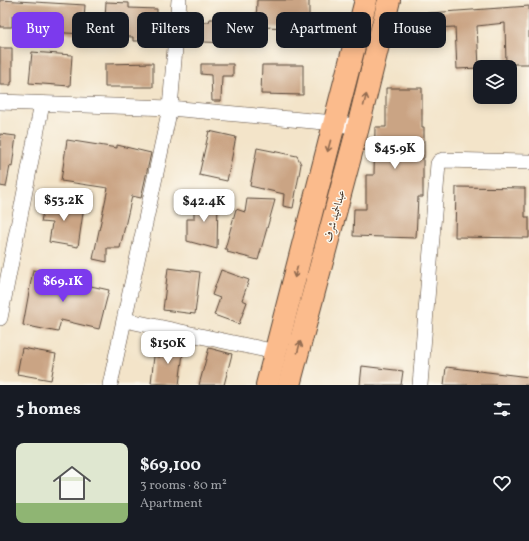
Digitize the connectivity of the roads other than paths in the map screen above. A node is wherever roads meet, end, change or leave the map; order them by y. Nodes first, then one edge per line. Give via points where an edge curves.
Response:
1 (179, 0) edge
2 (366, 0) edge
3 (390, 0) edge
4 (0, 102) edge
5 (42, 104) junction
6 (170, 108) junction
7 (335, 123) junction
8 (358, 127) junction
9 (529, 162) edge
10 (1, 311) edge
11 (125, 320) junction
12 (276, 352) junction
13 (110, 385) edge
14 (267, 385) edge
15 (289, 385) edge
16 (420, 385) edge

1 - 6 street
2 - 7 main road, عبدالحميد شرف
8 -> 3 main road, عبدالحميد شرف
4 - 5 street
5 - 6 street
5 - 10 street
6 - 7 street
6 - 11 street
7 - 8 street
7 -> 12 main road, عبدالحميد شرف
15 -> 8 main road, عبدالحميد شرف
9 - 16 street via 443,160 438,164
11 - 12 street
11 - 13 street
12 - 14 main road, عبدالحميد شرف

